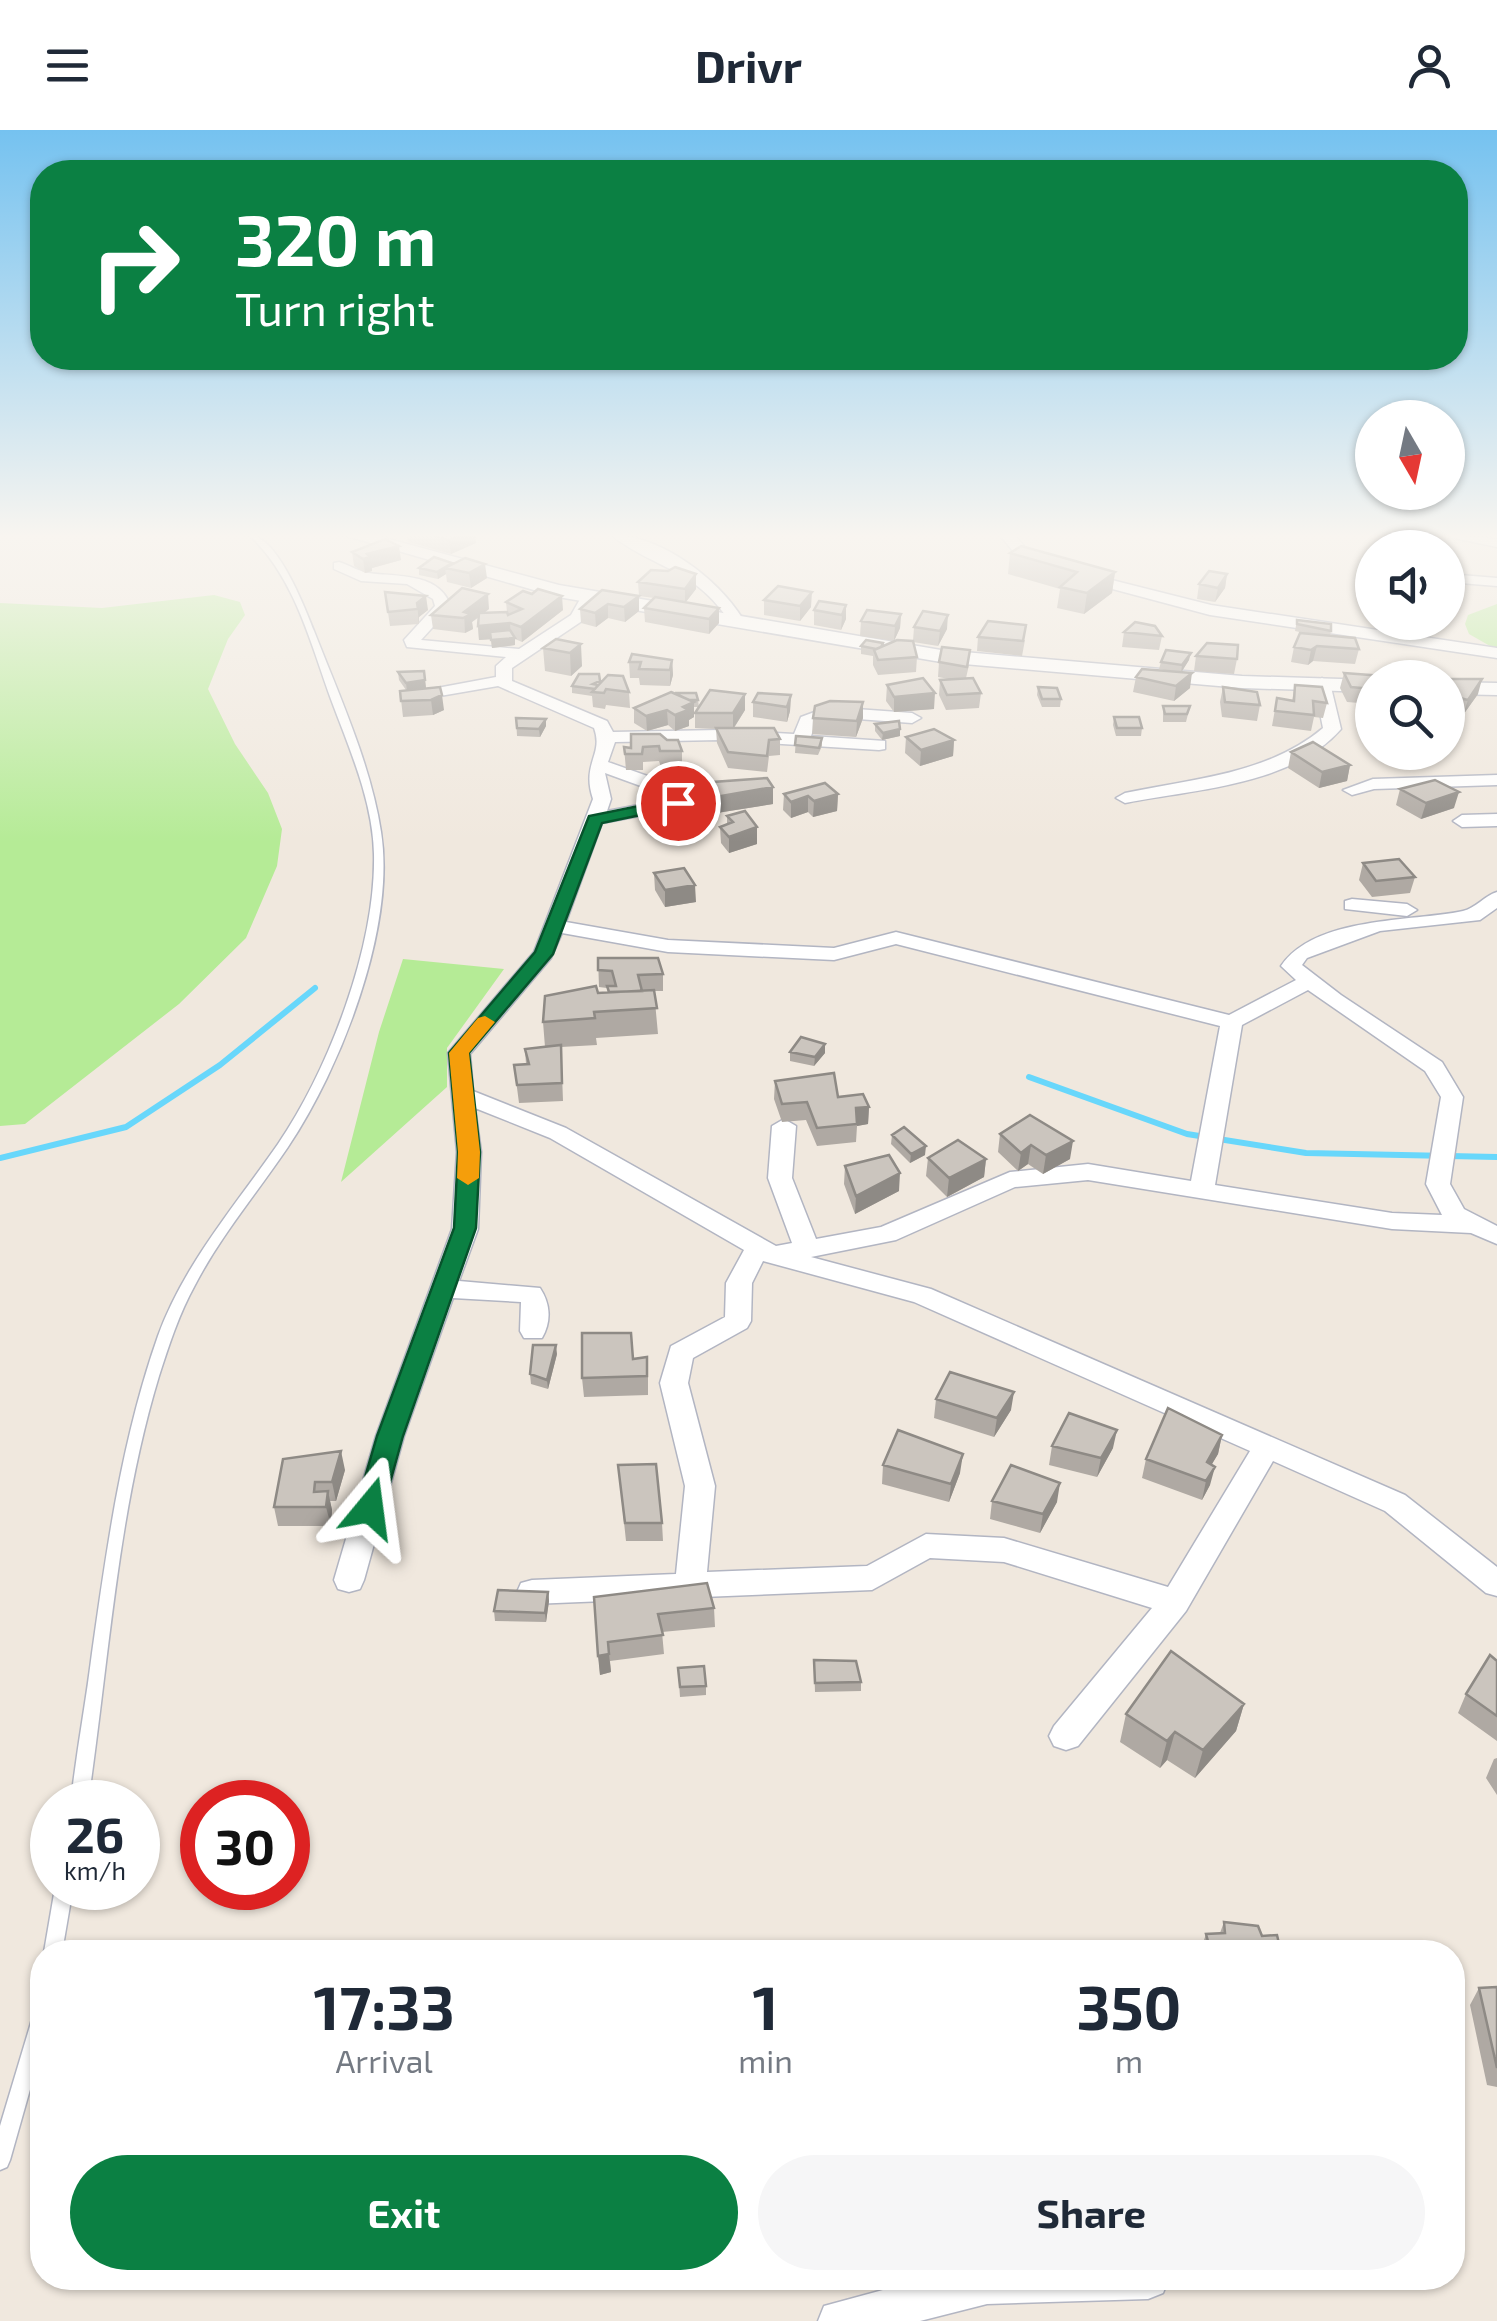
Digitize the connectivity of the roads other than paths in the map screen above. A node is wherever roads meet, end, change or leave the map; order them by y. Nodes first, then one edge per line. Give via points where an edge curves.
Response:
1 (312, 637) edge
2 (415, 637) edge
3 (552, 637) edge
4 (837, 637) edge
5 (1392, 637) edge
6 (1497, 653) edge
7 (520, 654) junction
8 (504, 680) junction
9 (1322, 683) junction
10 (1355, 685) edge
11 (1465, 688) edge
12 (1497, 689) edge
13 (404, 700) edge
14 (912, 718) dead end
15 (607, 737) junction
16 (801, 740) junction
17 (879, 745) dead end
18 (600, 765) junction
19 (1497, 780) edge
20 (1352, 790) dead end
21 (1125, 798) dead end
22 (649, 808) junction
23 (595, 819) junction
24 (1497, 820) edge
25 (1462, 821) dead end
26 (697, 833) dead end
27 (1497, 898) edge
28 (1352, 905) dead end
29 (1473, 916) junction
30 (555, 926) junction
31 (1310, 981) junction
32 (1232, 1022) junction
33 (462, 1095) junction
34 (784, 1126) dead end
35 (1202, 1189) junction
36 (1472, 1224) junction
37 (1497, 1236) edge
38 (806, 1248) junction
39 (765, 1251) junction
40 (444, 1289) junction
41 (533, 1331) dead end
42 (1267, 1447) junction
43 (349, 1580) dead end
44 (1497, 1584) edge
45 (690, 1588) junction
46 (532, 1592) edge
47 (1175, 1602) junction
48 (1066, 1736) dead end
49 (83, 1780) edge
50 (60, 1910) edge
51 (55, 1940) edge
52 (30, 2057) edge
53 (0, 2160) edge
54 (957, 2290) edge
55 (839, 2321) edge

1 - 49 lane via 374,820 375,914 348,1010 300,1122 188,1287 166,1332 118,1516
2 - 7 street via 413,644
3 - 7 street
4 - 9 street via 941,656
5 - 6 street
7 - 8 street via 504,666
8 - 13 street
8 - 15 street via 600,724
9 - 10 street
9 - 21 street via 1332,729 1317,746 1289,761
11 - 12 street
14 - 16 street via 828,712 807,721
15 - 16 street
15 - 18 street
16 - 17 street
18 - 22 street via 682,794 678,803
18 - 23 street via 602,799
19 - 20 street
22 - 23 street
22 - 26 street via 661,824
23 - 30 street
24 - 25 street
27 - 29 street
28 - 29 street
29 - 31 street via 1377,924 1299,954 1291,966
30 - 32 street via 668,946 834,954 896,938
30 - 33 street via 544,954 459,1053
31 - 32 street
31 - 36 street via 1434,1067 1452,1097 1438,1184 1454,1214
32 - 35 street
33 - 39 street via 558,1133
33 - 40 street via 469,1152 465,1228
34 - 38 street via 780,1178
35 - 36 street via 1392,1220
35 - 38 street via 1088,1172 1010,1180 886,1234
36 - 37 street
38 - 39 street
39 - 42 street via 922,1295
39 - 45 street via 739,1284 738,1321 682,1354 674,1384 700,1486
40 - 41 street via 531,1294
40 - 43 street via 390,1436
42 - 44 street via 1395,1504
42 - 47 street
45 - 46 street
45 - 47 street via 872,1578 926,1546 1004,1550
47 - 48 street
50 - 51 lane
52 - 53 lane
54 - 55 street

